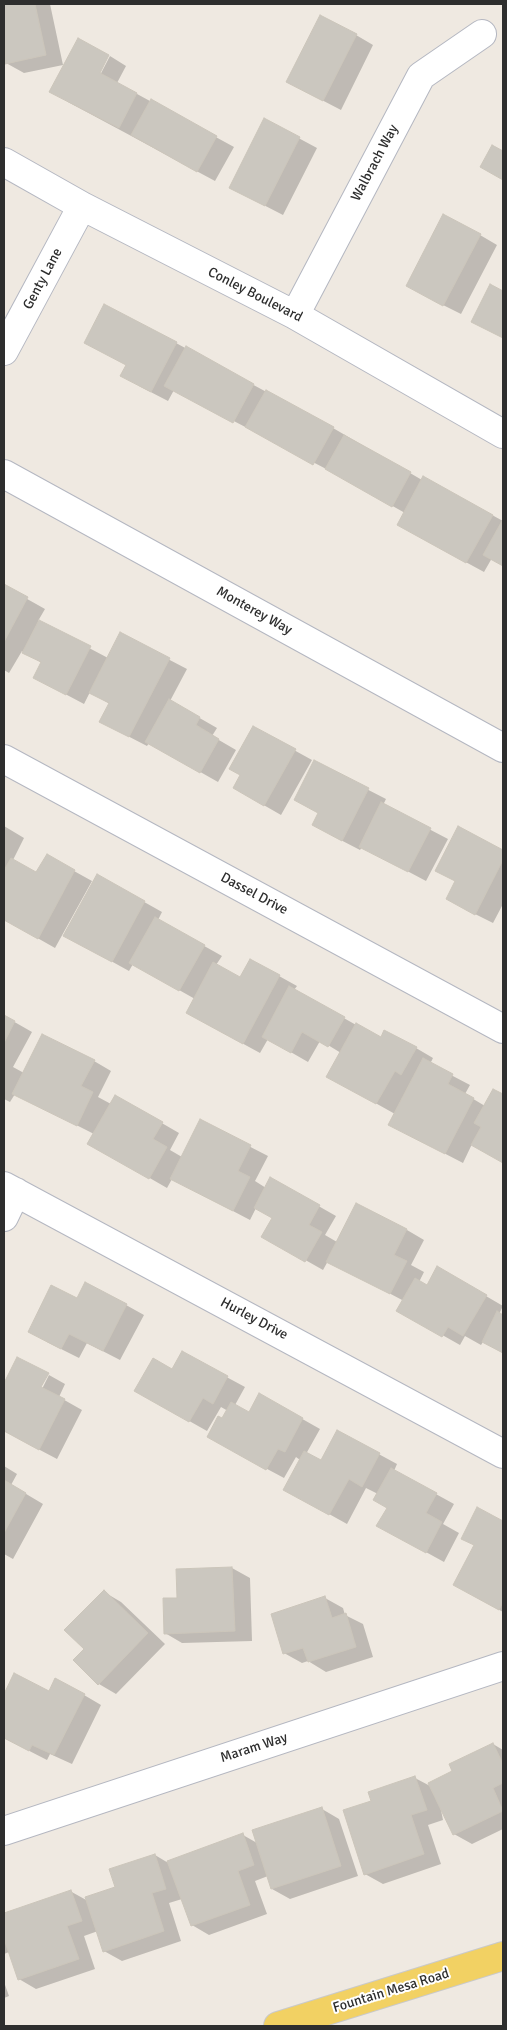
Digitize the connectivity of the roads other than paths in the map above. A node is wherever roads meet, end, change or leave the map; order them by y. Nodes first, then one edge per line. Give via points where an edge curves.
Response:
1 (482, 34) dead end
2 (4, 162) edge
3 (82, 206) junction
4 (295, 315) junction
5 (4, 351) edge
6 (503, 434) edge
7 (4, 474) edge
8 (503, 748) edge
9 (4, 759) edge
10 (503, 1029) edge
11 (10, 1189) edge
12 (4, 1217) edge
13 (503, 1454) edge
14 (503, 1666) edge
15 (4, 1831) edge
16 (503, 1956) edge
17 (278, 2026) edge

1 - 4 street, Walbrach Way via 421,76
2 - 3 street, Conley Boulevard
3 - 4 street, Conley Boulevard
3 - 5 street, Genty Lane
4 - 6 street, Conley Boulevard
7 - 8 street, Monterey Way
9 - 10 street, Dassel Drive
11 - 12 street
11 - 13 street, Hurley Drive
14 - 15 street, Maram Way
16 - 17 main road, Fountain Mesa Road

